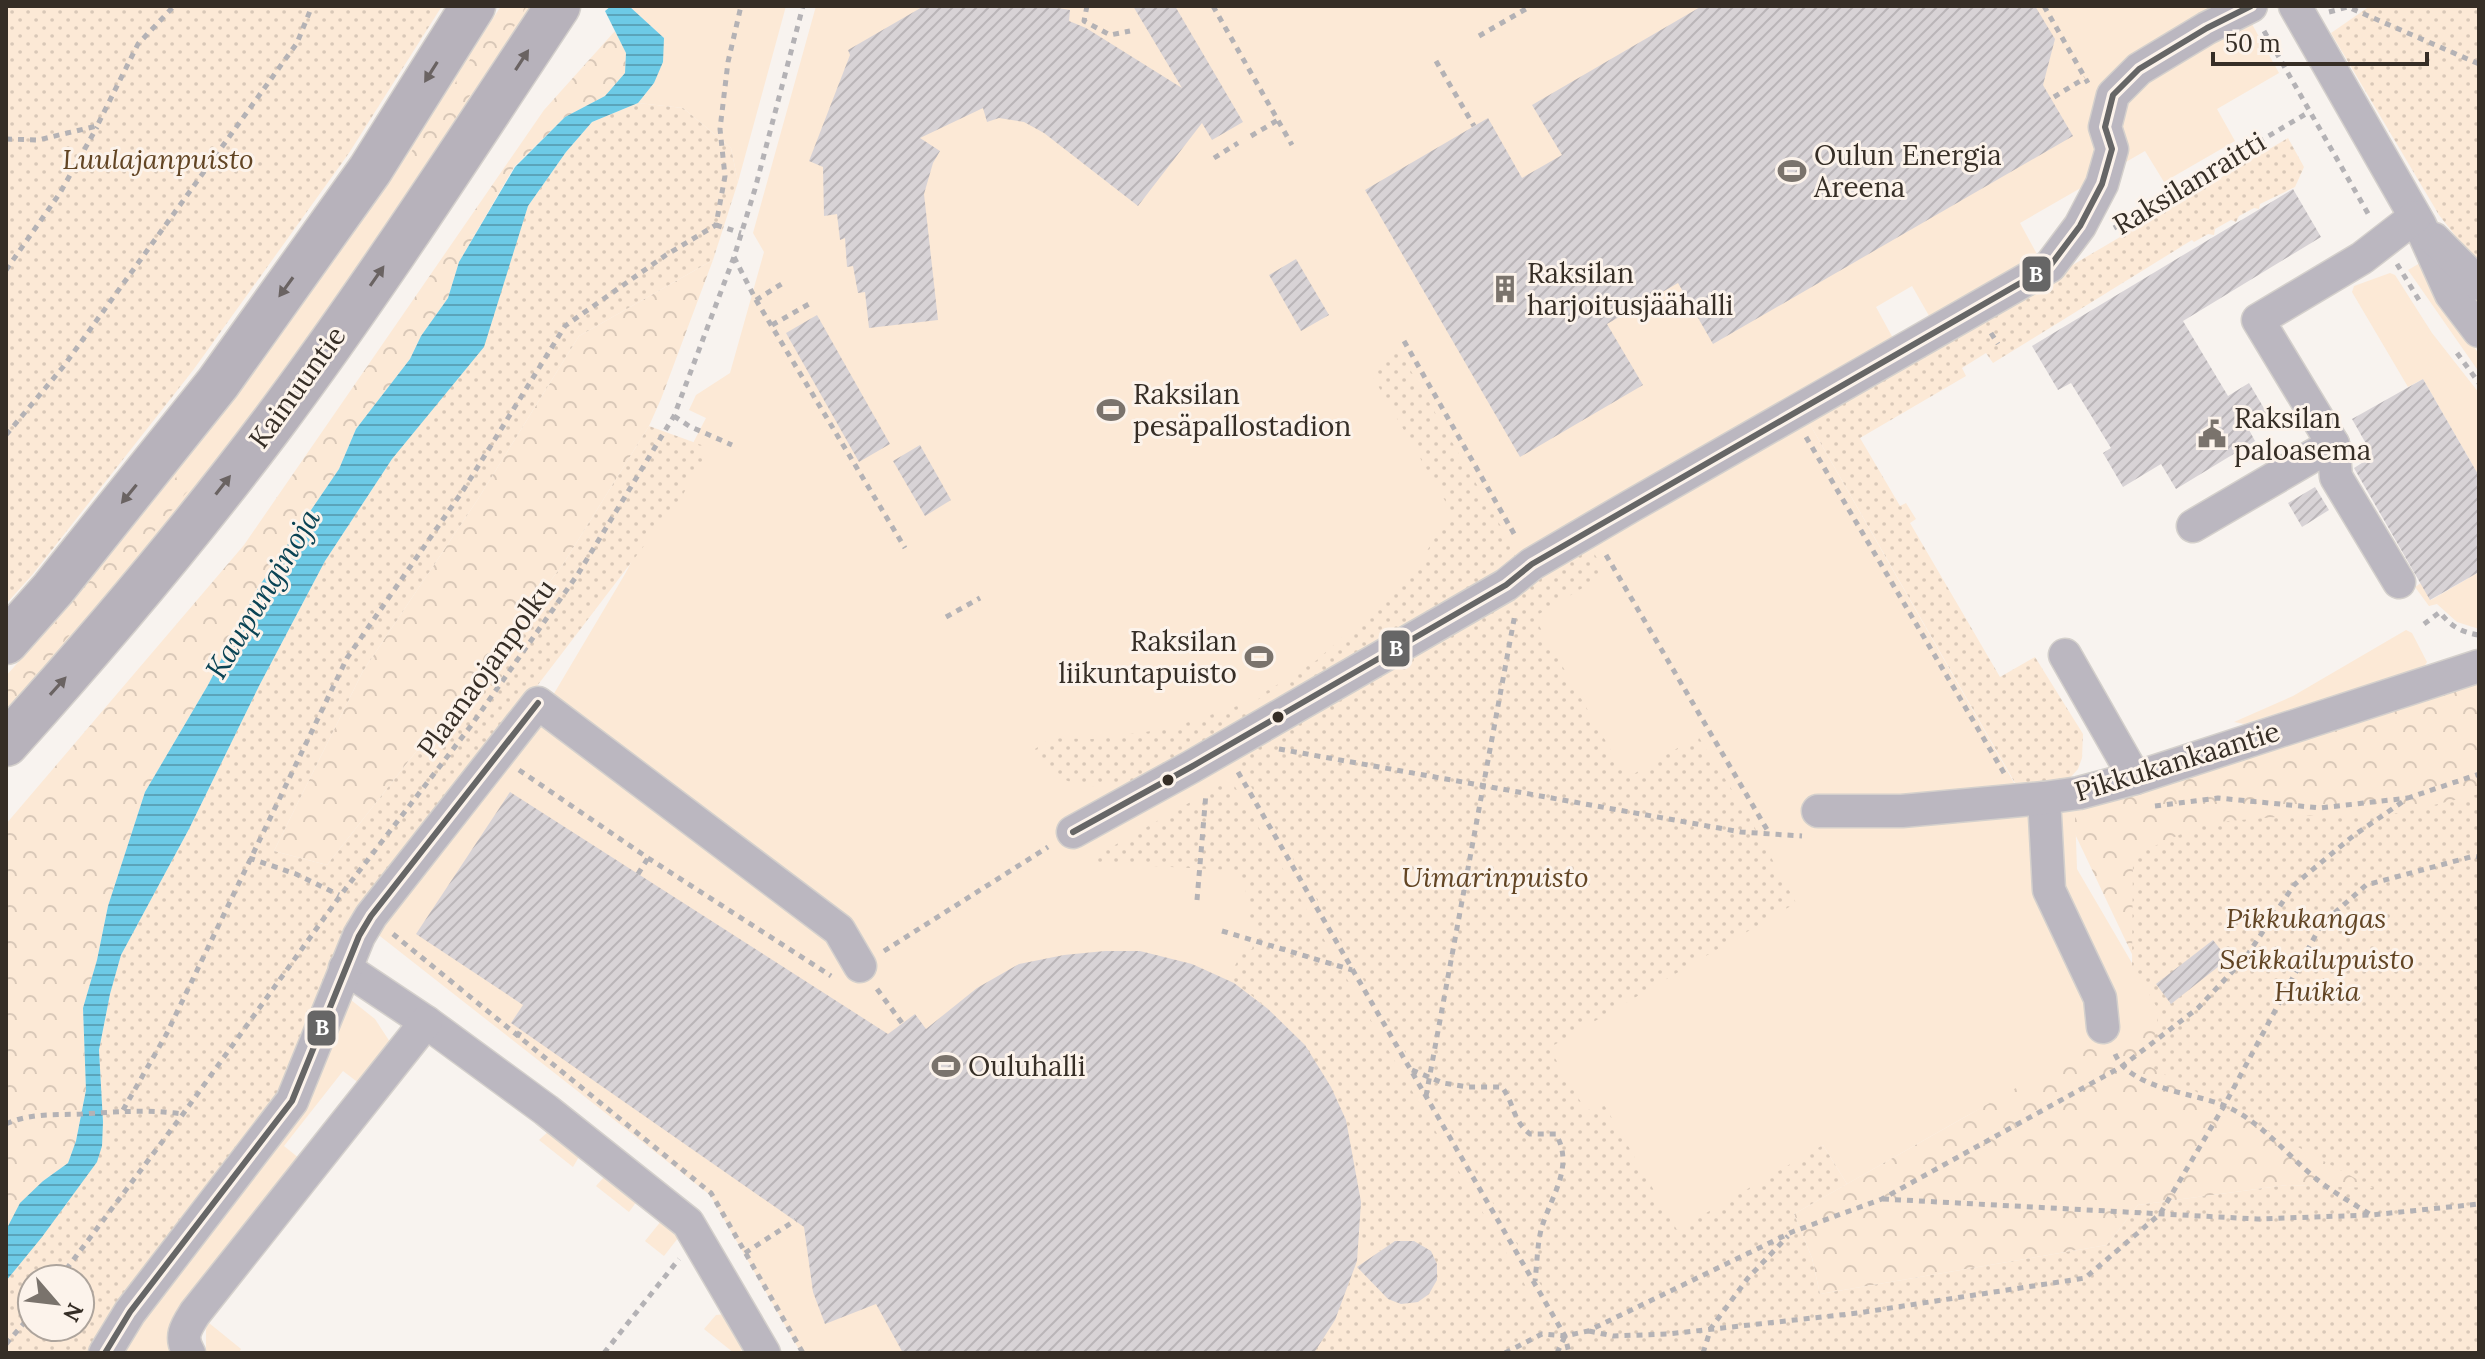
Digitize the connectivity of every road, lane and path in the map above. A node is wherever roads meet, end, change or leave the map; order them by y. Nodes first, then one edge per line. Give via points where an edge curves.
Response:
1 (174, 6) edge
2 (312, 6) edge
3 (473, 6) edge
4 (558, 6) edge
5 (741, 6) edge
6 (803, 6) edge
7 (1087, 6) edge
8 (1213, 6) edge
9 (1531, 6) edge
10 (2044, 6) edge
11 (2251, 6) edge
12 (2295, 6) edge
13 (2348, 6) edge
14 (1130, 31) dead end
15 (1479, 36) dead end
16 (2271, 43) dead end
17 (1436, 61) dead end
18 (2479, 64) edge
19 (2085, 78) junction
20 (2054, 97) dead end
21 (2106, 115) junction
22 (1278, 120) junction
23 (97, 126) junction
24 (1474, 126) dead end
25 (1251, 136) dead end
26 (6, 139) edge
27 (1238, 143) dead end
28 (1292, 145) dead end
29 (1214, 158) dead end
30 (2418, 221) junction
31 (716, 225) junction
32 (741, 233) junction
33 (2104, 234) dead end
34 (734, 257) junction
35 (6, 270) edge
36 (783, 283) dead end
37 (2479, 284) edge
38 (756, 300) junction
39 (809, 304) dead end
40 (772, 325) junction
41 (2479, 331) edge
42 (1404, 341) dead end
43 (1792, 413) junction
44 (674, 416) junction
45 (6, 435) edge
46 (2333, 444) junction
47 (732, 445) dead end
48 (2193, 526) dead end
49 (1590, 530) junction
50 (905, 548) dead end
51 (1532, 564) junction
52 (2399, 582) dead end
53 (980, 598) dead end
54 (946, 617) dead end
55 (2424, 624) dead end
56 (2479, 636) edge
57 (6, 642) edge
58 (2065, 655) dead end
59 (2479, 666) edge
60 (470, 727) junction
61 (6, 744) edge
62 (1276, 749) dead end
63 (1217, 752) junction
64 (497, 755) junction
65 (2479, 774) edge
66 (1482, 786) junction
67 (2141, 792) junction
68 (2044, 798) junction
69 (2408, 798) junction
70 (2007, 801) junction
71 (1812, 824) joint
72 (1073, 832) joint
73 (1769, 833) junction
74 (2479, 857) edge
75 (249, 858) junction
76 (648, 858) junction
77 (638, 874) dead end
78 (340, 896) junction
79 (1197, 900) dead end
80 (1222, 931) dead end
81 (860, 966) junction
82 (345, 968) junction
83 (1353, 970) junction
84 (426, 1022) junction
85 (902, 1023) dead end
86 (2103, 1027) dead end
87 (521, 1030) dead end
88 (517, 1037) dead end
89 (2121, 1067) junction
90 (1411, 1069) junction
91 (1429, 1079) junction
92 (1426, 1096) junction
93 (2224, 1106) junction
94 (123, 1110) junction
95 (183, 1114) junction
96 (6, 1124) edge
97 (1882, 1199) junction
98 (2479, 1204) edge
99 (2160, 1214) junction
100 (2371, 1215) junction
101 (796, 1220) dead end
102 (1792, 1232) junction
103 (697, 1237) junction
104 (71, 1263) edge
105 (717, 1270) junction
106 (1534, 1283) junction
107 (786, 1323) dead end
108 (1711, 1328) junction
109 (1588, 1331) junction
110 (1565, 1336) junction
111 (105, 1353) edge
112 (189, 1353) edge
113 (604, 1353) edge
114 (764, 1353) edge
115 (803, 1353) edge
116 (1505, 1353) edge
117 (1557, 1353) edge
118 (1569, 1353) edge
119 (1703, 1353) edge

1 - 23 path via 138,44
2 - 45 path via 297,43 63,367
3 -> 57 highway via 370,170 218,383
61 -> 4 highway, Kainuuntie via 111,627 270,426 426,206
5 - 31 path via 720,129 725,176
6 - 32 path, Plaanaojanpolku
7 - 14 path via 1084,21 1110,35
8 - 22 path
9 - 15 path
10 - 19 path
11 - 21 street via 2139,69 2113,95
12 - 30 street
13 - 18 path
16 - 33 path, Raksilanraitti via 2309,112
17 - 24 path
19 - 20 path
19 - 21 path
21 - 43 street via 2112,149 2102,184 2050,266
22 - 25 path
22 - 28 path
23 - 26 path via 38,140
23 - 35 path via 60,193
27 - 29 path
30 - 37 street
30 - 41 street via 2451,294
30 - 46 street via 2258,320
31 - 32 path
31 - 75 path via 565,326 464,489 347,658
32 - 34 path, Plaanaojanpolku
34 - 38 path
34 - 44 path, Plaanaojanpolku
36 - 38 path
38 - 40 path
39 - 40 path
40 - 50 path
42 - 51 path
43 - 49 street
43 - 70 path via 2008,779
44 - 47 path
44 - 60 path, Plaanaojanpolku via 578,574
46 - 48 street
46 - 52 street via 2336,477
49 - 51 street
49 - 73 path
51 - 63 street via 1506,585
51 - 66 path via 1519,594
53 - 54 path
55 - 56 path via 2440,612 2462,632
58 - 67 street
59 - 67 street, Pikkukankaantie
60 - 64 path
60 - 78 path, Plaanaojanpolku
62 - 66 path
63 - 72 street
63 - 79 path
63 - 83 path
64 - 76 path
64 - 81 street via 538,703 839,930
64 - 82 street via 371,916
65 - 69 path
66 - 73 path
66 - 91 path
67 - 68 street, Pikkukankaantie
67 - 69 path via 2320,808
68 - 70 street, Pikkukankaantie
68 - 86 street via 2049,890 2100,998
69 - 89 path via 2294,885 2246,957 2207,998
70 - 71 street, Pikkukankaantie
71 - 73 path
72 - 81 path
74 - 93 path via 2366,885 2321,925
75 - 78 path
75 - 94 path via 166,1035
76 - 77 path
76 - 81 path via 836,979
78 - 95 path, Plaanaojanpolku
80 - 83 path
81 - 85 path
82 - 84 street
82 - 111 street via 292,1101 130,1312
83 - 90 path
84 - 103 street via 602,1153 688,1223
84 - 112 street via 195,1313 184,1330
87 - 88 path
89 - 93 path via 2164,1089
89 - 97 path
90 - 91 path
90 - 92 path
91 - 92 path
91 - 106 path via 1502,1087 1518,1125 1530,1134 1556,1134 1561,1143 1560,1184 1542,1230
92 - 106 path
93 - 99 path
93 - 100 path via 2261,1127 2318,1181
94 - 95 path
94 - 96 path via 23,1116
95 - 104 path, Plaanaojanpolku
97 - 99 path
97 - 102 path
98 - 100 path
99 - 100 path via 2257,1219
99 - 108 path via 2085,1278 1858,1313
101 - 105 path
102 - 108 path
102 - 109 path
103 - 105 street
103 - 113 path
105 - 114 street
106 - 110 path
107 - 115 path
108 - 109 path via 1613,1336
108 - 119 path
109 - 110 path
110 - 116 path via 1542,1334
110 - 117 path
110 - 118 path

